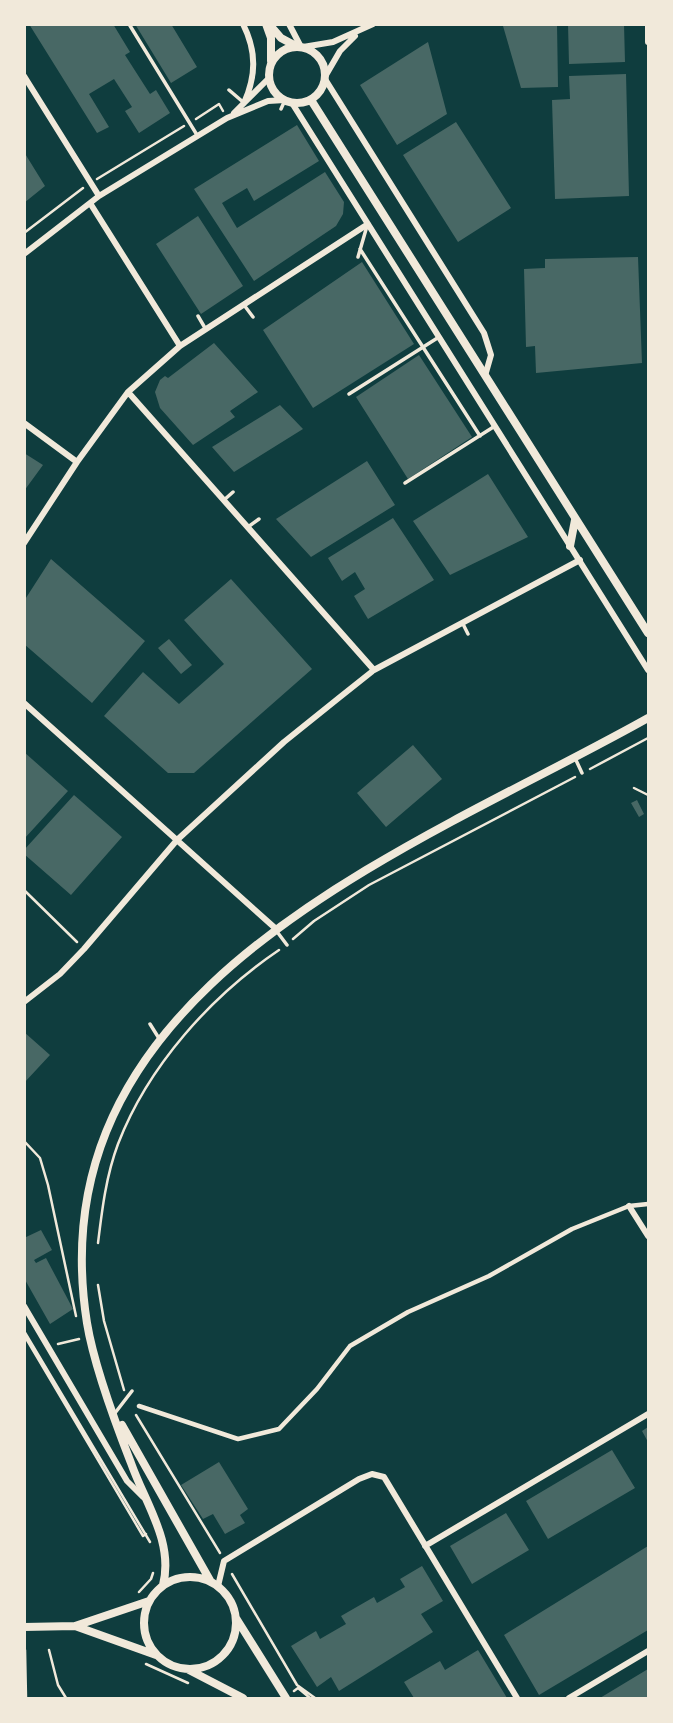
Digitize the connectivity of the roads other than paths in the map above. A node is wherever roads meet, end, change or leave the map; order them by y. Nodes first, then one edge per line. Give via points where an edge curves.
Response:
1 (129, 24) edge
2 (243, 24) edge
3 (268, 24) edge
4 (289, 24) edge
5 (373, 24) edge
6 (648, 24) edge
7 (362, 30) junction
8 (649, 41) edge
9 (300, 47) junction
10 (270, 67) junction
11 (24, 76) edge
12 (325, 77) junction
13 (269, 78) junction
14 (229, 90) dead end
15 (311, 100) junction
16 (244, 103) junction
17 (286, 104) junction
18 (227, 118) junction
19 (198, 136) junction
20 (99, 196) junction
21 (90, 203) junction
22 (368, 223) junction
23 (360, 249) junction
24 (132, 252) dead end
25 (24, 254) edge
26 (124, 257) junction
27 (358, 257) dead end
28 (139, 262) dead end
29 (131, 267) junction
30 (244, 305) junction
31 (198, 316) dead end
32 (253, 317) dead end
33 (206, 330) junction
34 (439, 337) junction
35 (180, 346) junction
36 (422, 348) junction
37 (485, 376) junction
38 (128, 392) junction
39 (349, 394) dead end
40 (24, 423) edge
41 (495, 426) junction
42 (480, 436) junction
43 (77, 462) junction
44 (405, 483) dead end
45 (233, 492) dead end
46 (224, 500) junction
47 (258, 519) dead end
48 (575, 520) junction
49 (248, 527) junction
50 (24, 543) edge
51 (570, 545) junction
52 (580, 560) junction
53 (462, 622) junction
54 (649, 633) edge
55 (468, 634) dead end
56 (374, 670) junction
57 (649, 670) edge
58 (24, 702) edge
59 (649, 718) edge
60 (575, 758) junction
61 (582, 773) road end
62 (177, 840) junction
63 (275, 928) junction
64 (287, 945) road end
65 (24, 1002) edge
66 (150, 1024) dead end
67 (160, 1040) junction
68 (649, 1205) edge
69 (629, 1206) junction
70 (649, 1236) edge
71 (24, 1306) edge
72 (132, 1391) dead end
73 (139, 1406) dead end
74 (115, 1413) junction
75 (649, 1414) edge
76 (144, 1498) junction
77 (425, 1546) junction
78 (215, 1584) junction
79 (163, 1585) junction
80 (149, 1601) junction
81 (236, 1618) junction
82 (24, 1626) edge
83 (75, 1626) junction
84 (649, 1651) edge
85 (156, 1655) junction
86 (189, 1670) junction
87 (243, 1699) edge
88 (286, 1699) edge
89 (517, 1699) edge
90 (569, 1699) edge

1 - 19 lane
2 - 16 street via 253,48 254,72
3 - 9 street via 281,38
3 - 10 street
4 - 9 street
5 - 7 street
6 - 8 street
7 - 9 street via 333,42
7 - 12 street via 340,51
9 - 10 street via 279,53
9 - 12 street via 319,57
10 - 13 street
11 - 20 street
12 - 15 street
12 - 37 street via 485,333 491,355
13 - 16 street
13 - 17 street
14 - 16 lane
15 - 17 street
15 - 37 street
16 - 18 street
17 - 18 street via 268,101
17 - 22 street
18 - 19 street
19 - 20 street
20 - 21 street
21 - 25 street
21 - 26 street
22 - 23 lane
22 - 30 street
22 - 34 street
23 - 27 lane
23 - 36 lane
24 - 26 lane
26 - 29 street
28 - 29 lane
29 - 35 street
30 - 32 lane
30 - 33 street
31 - 33 lane
33 - 35 street
34 - 36 lane
34 - 41 street
35 - 38 street
36 - 39 lane
36 - 42 lane
37 - 48 street
38 - 43 street
38 - 46 street
40 - 43 street
41 - 42 lane
41 - 51 street
42 - 44 lane
43 - 50 street
45 - 46 lane
46 - 49 street
47 - 49 lane
48 - 51 street
48 - 54 street
49 - 56 street
51 - 52 street
52 - 53 street
52 - 57 street
53 - 55 lane
53 - 56 street
56 - 62 street via 284,742
58 - 62 street
59 - 60 street
60 - 61 lane
60 - 63 street via 388,855
62 - 63 street
62 - 65 street via 84,949
63 - 64 lane
63 - 67 street via 205,989
66 - 67 lane
67 - 74 street via 119,1104 99,1147 84,1210 82,1290 99,1372
68 - 69 street
69 - 70 street
69 - 73 street via 572,1229 350,1346 279,1429 237,1439
71 - 76 street via 127,1481
72 - 74 lane
74 - 76 street
74 - 78 street
75 - 77 street
76 - 79 street via 167,1552
77 - 78 street via 384,1477 372,1474 225,1561
77 - 89 street
78 - 79 street via 185,1577
78 - 81 street via 231,1601
79 - 80 street
80 - 83 street
80 - 85 street via 144,1627
81 - 86 street via 232,1643 222,1657
81 - 88 street
82 - 83 street
83 - 85 street
84 - 90 street
85 - 86 street
86 - 87 street

